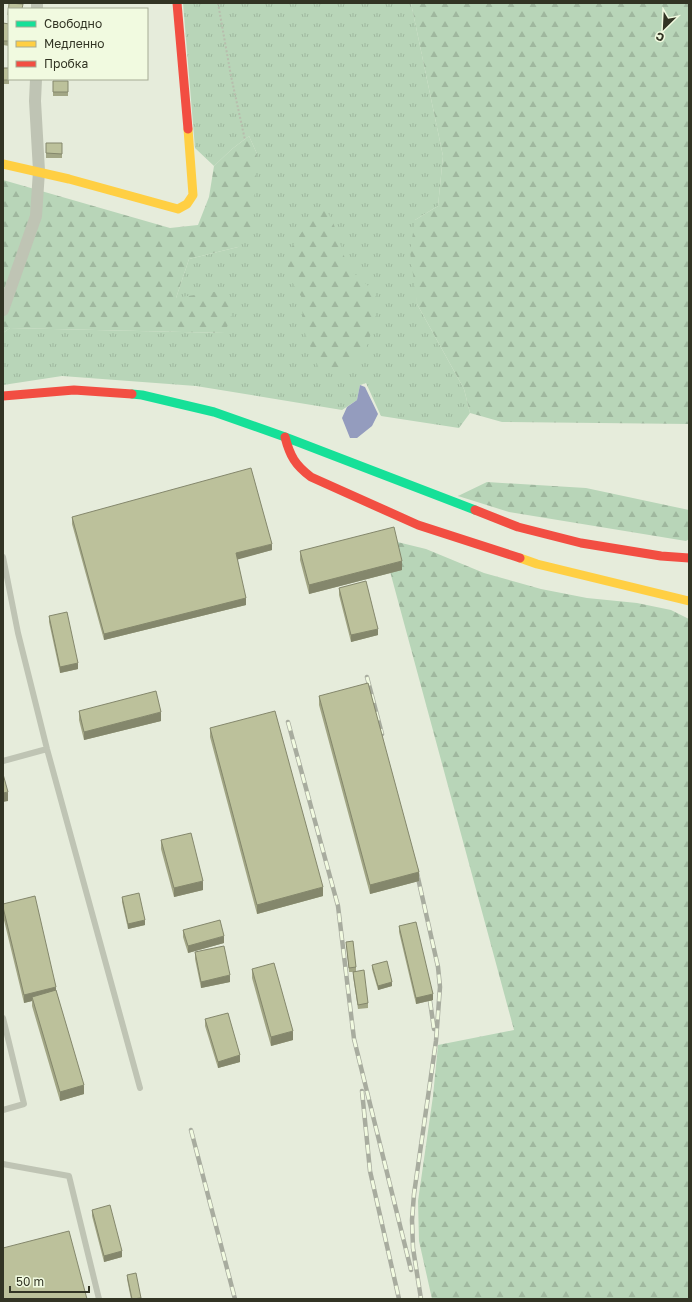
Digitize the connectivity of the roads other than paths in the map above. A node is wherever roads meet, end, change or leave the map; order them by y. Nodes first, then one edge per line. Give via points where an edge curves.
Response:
1 (177, 3) edge
2 (36, 80) edge
3 (3, 164) edge
4 (39, 171) junction
5 (3, 310) edge
6 (3, 396) edge
7 (286, 437) junction
8 (3, 557) edge
9 (689, 558) edge
10 (689, 601) edge
11 (47, 749) junction
12 (3, 761) edge
13 (3, 1018) edge
14 (140, 1088) dead end
15 (3, 1110) edge
16 (3, 1164) edge
17 (99, 1299) edge

1 - 4 street via 193,195 187,204 178,209
2 - 4 street
3 - 4 street
4 - 5 street via 36,216
6 - 7 street via 74,390 142,395 214,412
7 - 9 street via 518,527 581,543
7 - 10 street via 291,458 298,467 311,476 418,525 537,564
8 - 11 lane via 18,634
11 - 12 lane
11 - 14 lane
13 - 15 lane via 24,1104
16 - 17 lane via 69,1176

